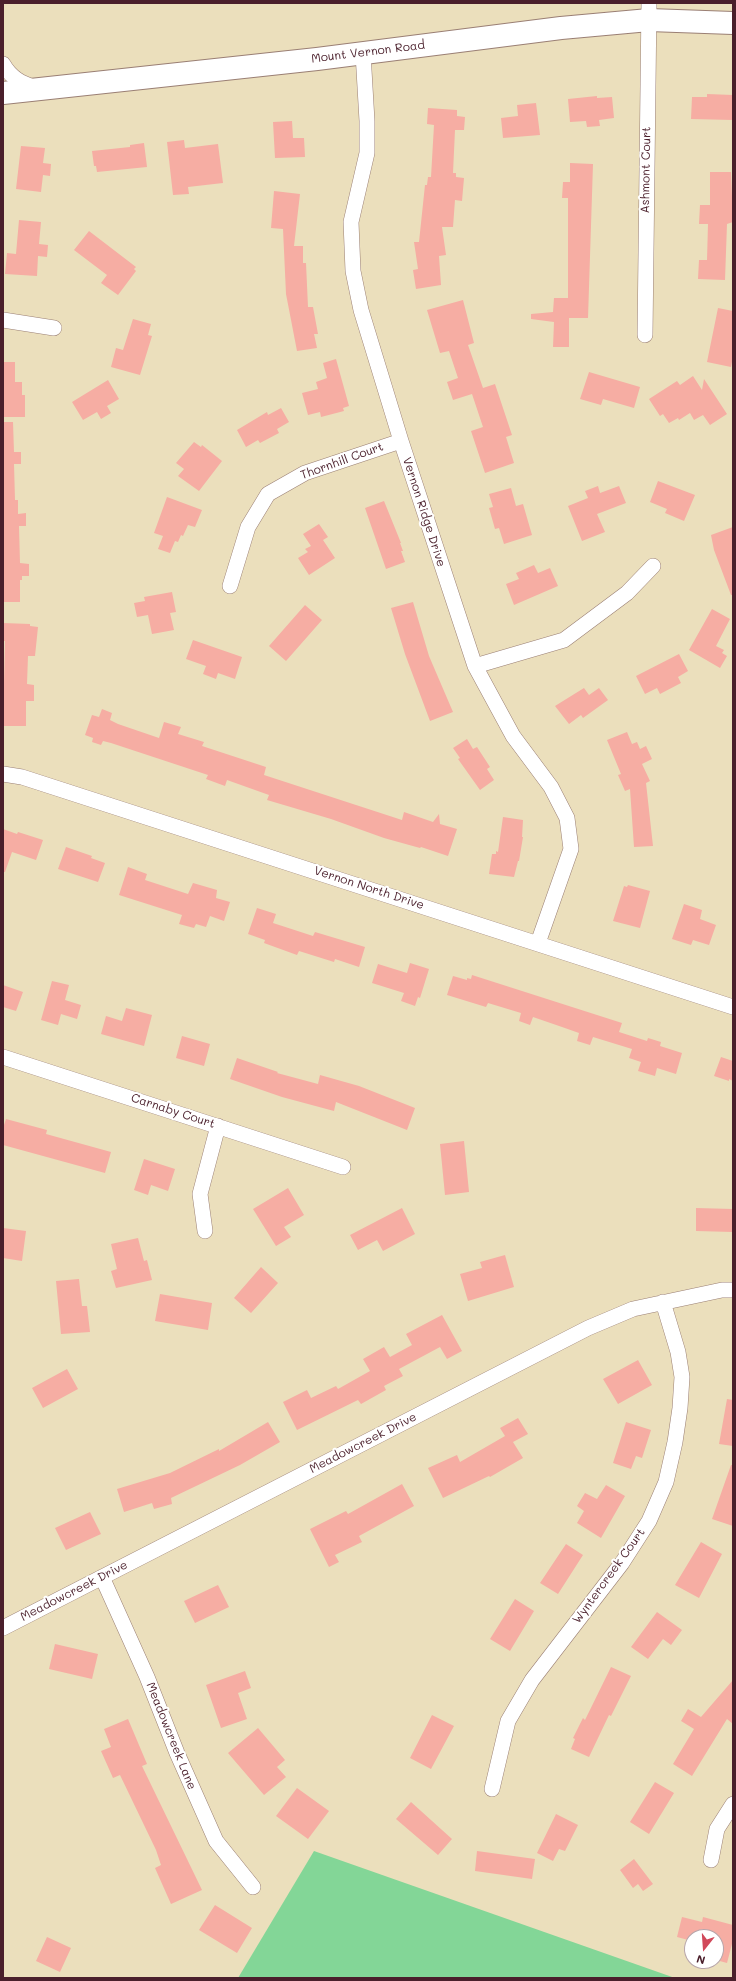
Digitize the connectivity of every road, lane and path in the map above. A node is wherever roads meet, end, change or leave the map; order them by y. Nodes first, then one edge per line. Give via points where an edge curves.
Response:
1 (649, 9) edge
2 (733, 23) edge
3 (363, 53) junction
4 (3, 64) edge
5 (39, 89) junction
6 (3, 93) edge
7 (3, 320) edge
8 (54, 328) dead end
9 (645, 335) dead end
10 (401, 441) junction
11 (653, 566) dead end
12 (230, 586) dead end
13 (475, 666) junction
14 (3, 774) edge
15 (538, 943) junction
16 (733, 1007) edge
17 (3, 1057) edge
18 (218, 1126) junction
19 (343, 1167) dead end
20 (205, 1231) dead end
21 (733, 1290) edge
22 (663, 1302) junction
23 (102, 1577) junction
24 (3, 1628) edge
25 (492, 1789) dead end
26 (733, 1804) edge
27 (711, 1860) dead end
28 (253, 1887) dead end

1 - 2 main road, Mount Vernon Road
1 - 3 main road, Mount Vernon Road via 561,28
1 - 9 street, Ashmont Court
3 - 5 main road, Mount Vernon Road
3 - 10 street, Vernon Ridge Drive via 367,153 350,222 353,271 361,310
4 - 5 street via 9,74 23,84
5 - 6 main road, Mount Vernon Road
7 - 8 street
10 - 12 street, Thornhill Court via 305,473 268,494 248,527
10 - 13 street, Vernon Ridge Drive
11 - 13 street via 627,593 564,640
13 - 15 street, Vernon Ridge Drive via 513,736 551,787 567,818 571,849
14 - 15 street, Vernon North Drive via 22,777
15 - 16 street, Vernon North Drive
17 - 18 street, Carnaby Court
18 - 19 street, Carnaby Court
18 - 20 street via 200,1194
21 - 22 street, Meadowcreek Drive
22 - 23 street, Meadowcreek Drive via 633,1309 588,1328
22 - 25 street, Wyntercreek Court via 678,1352 682,1377 677,1429 666,1482 649,1521 622,1563 532,1680 508,1721
23 - 24 street, Meadowcreek Drive
23 - 28 street, Meadowcreek Lane via 216,1841
26 - 27 street via 716,1829

